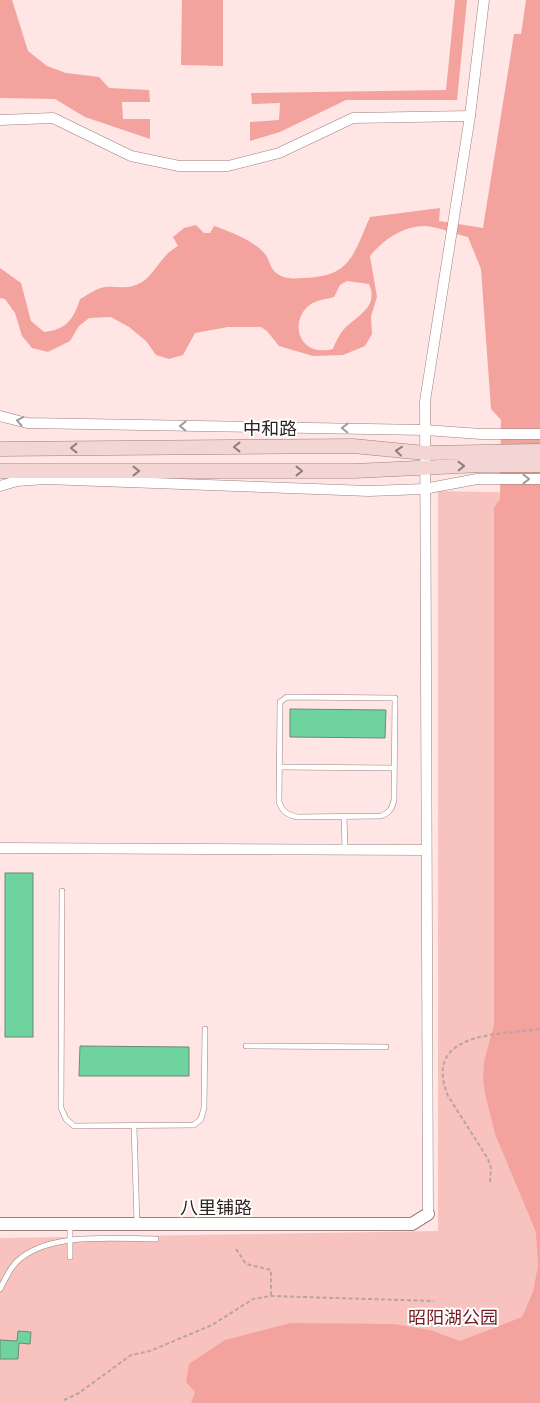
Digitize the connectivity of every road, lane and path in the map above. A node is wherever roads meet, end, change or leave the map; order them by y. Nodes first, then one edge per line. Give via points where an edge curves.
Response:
1 (484, 0) edge
2 (470, 116) junction
3 (0, 120) edge
4 (0, 416) edge
5 (425, 430) junction
6 (540, 434) edge
7 (0, 449) edge
8 (540, 451) edge
9 (425, 460) junction
10 (540, 465) edge
11 (0, 471) edge
12 (540, 479) edge
13 (0, 486) edge
14 (424, 489) junction
15 (279, 767) junction
16 (394, 768) junction
17 (344, 816) junction
18 (0, 848) edge
19 (345, 849) junction
20 (426, 850) junction
21 (62, 892) dead end
22 (205, 1029) dead end
23 (540, 1029) edge
24 (246, 1046) dead end
25 (386, 1047) dead end
26 (134, 1126) junction
27 (490, 1182) dead end
28 (428, 1214) joint
29 (0, 1224) edge
30 (70, 1225) junction
31 (137, 1225) junction
32 (156, 1239) dead end
33 (70, 1241) junction
34 (236, 1249) dead end
35 (70, 1257) dead end
36 (0, 1289) edge
37 (271, 1296) junction
38 (434, 1301) dead end
39 (64, 1400) dead end

1 - 2 street
2 - 3 street via 353,118 279,154 228,166 178,166 130,156 53,118
2 - 5 street via 425,401
5 -> 4 street via 27,423
5 - 6 street
5 - 9 street
9 -> 7 main road, 中和路 via 354,446
8 - 9 main road, 中和路 via 483,451
9 -> 10 main road, 中和路 via 482,465
11 -> 9 main road, 中和路 via 354,471
9 - 14 street
14 -> 12 street via 477,479
13 - 14 street via 45,479 369,491
14 - 20 street
15 - 16 lane
15 - 16 lane via 280,702 287,697 395,698
15 - 17 lane via 282,810 298,817
16 - 17 lane via 394,800 388,813 381,816
17 - 19 lane
18 - 19 street
19 - 20 street
20 - 28 street
21 - 26 lane via 61,1108 74,1126
22 - 26 lane via 204,1108 201,1119 194,1125
23 - 27 path via 459,1043 449,1054 442,1074 448,1096 488,1159 492,1168
24 - 25 lane
26 - 31 lane
28 - 31 street, 八里铺路 via 412,1224
29 - 30 street, 八里铺路
30 - 31 street, 八里铺路
30 - 33 lane
32 - 33 lane
33 - 35 lane
33 - 36 lane via 40,1248 21,1258
34 - 37 path via 246,1264 271,1270
37 - 38 path
37 - 39 path via 253,1298 212,1325 150,1351 131,1355 79,1393

